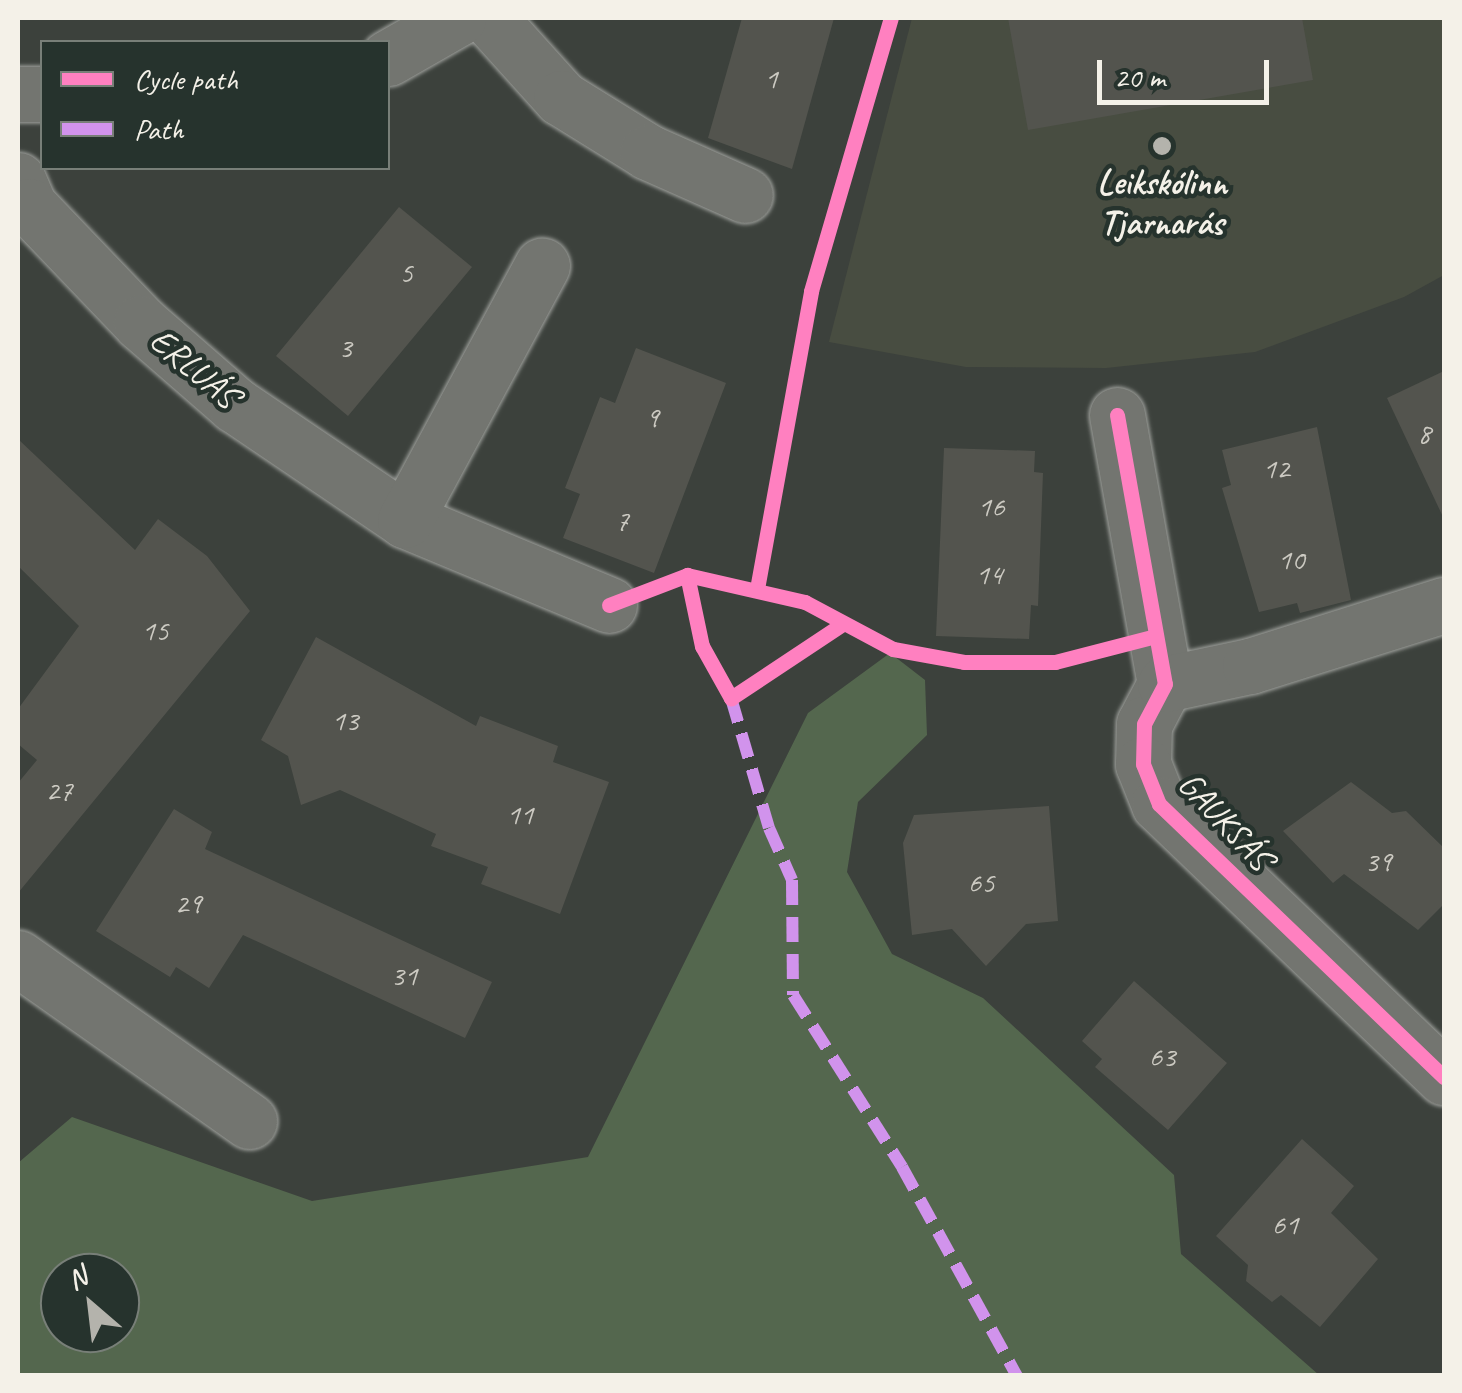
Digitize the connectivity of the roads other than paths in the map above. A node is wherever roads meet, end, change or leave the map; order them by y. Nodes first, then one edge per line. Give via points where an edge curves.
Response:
1 (458, 18) edge
2 (489, 18) edge
3 (390, 57) edge
4 (18, 180) edge
5 (746, 195) dead end
6 (542, 266) dead end
7 (1118, 416) dead end
8 (405, 520) junction
9 (609, 605) dead end
10 (1444, 605) edge
11 (1164, 684) junction
12 (18, 958) edge
13 (1444, 1077) edge
14 (249, 1121) dead end

1 - 3 street
2 - 5 street via 561,98 648,152
4 - 8 street, ERLUÁS via 29,206 154,335 234,405
6 - 8 street
7 - 11 street
8 - 9 street, ERLUÁS
10 - 11 street via 1250,666
11 - 13 street, GAUKSÁS via 1144,724 1143,764 1159,804
12 - 14 street

